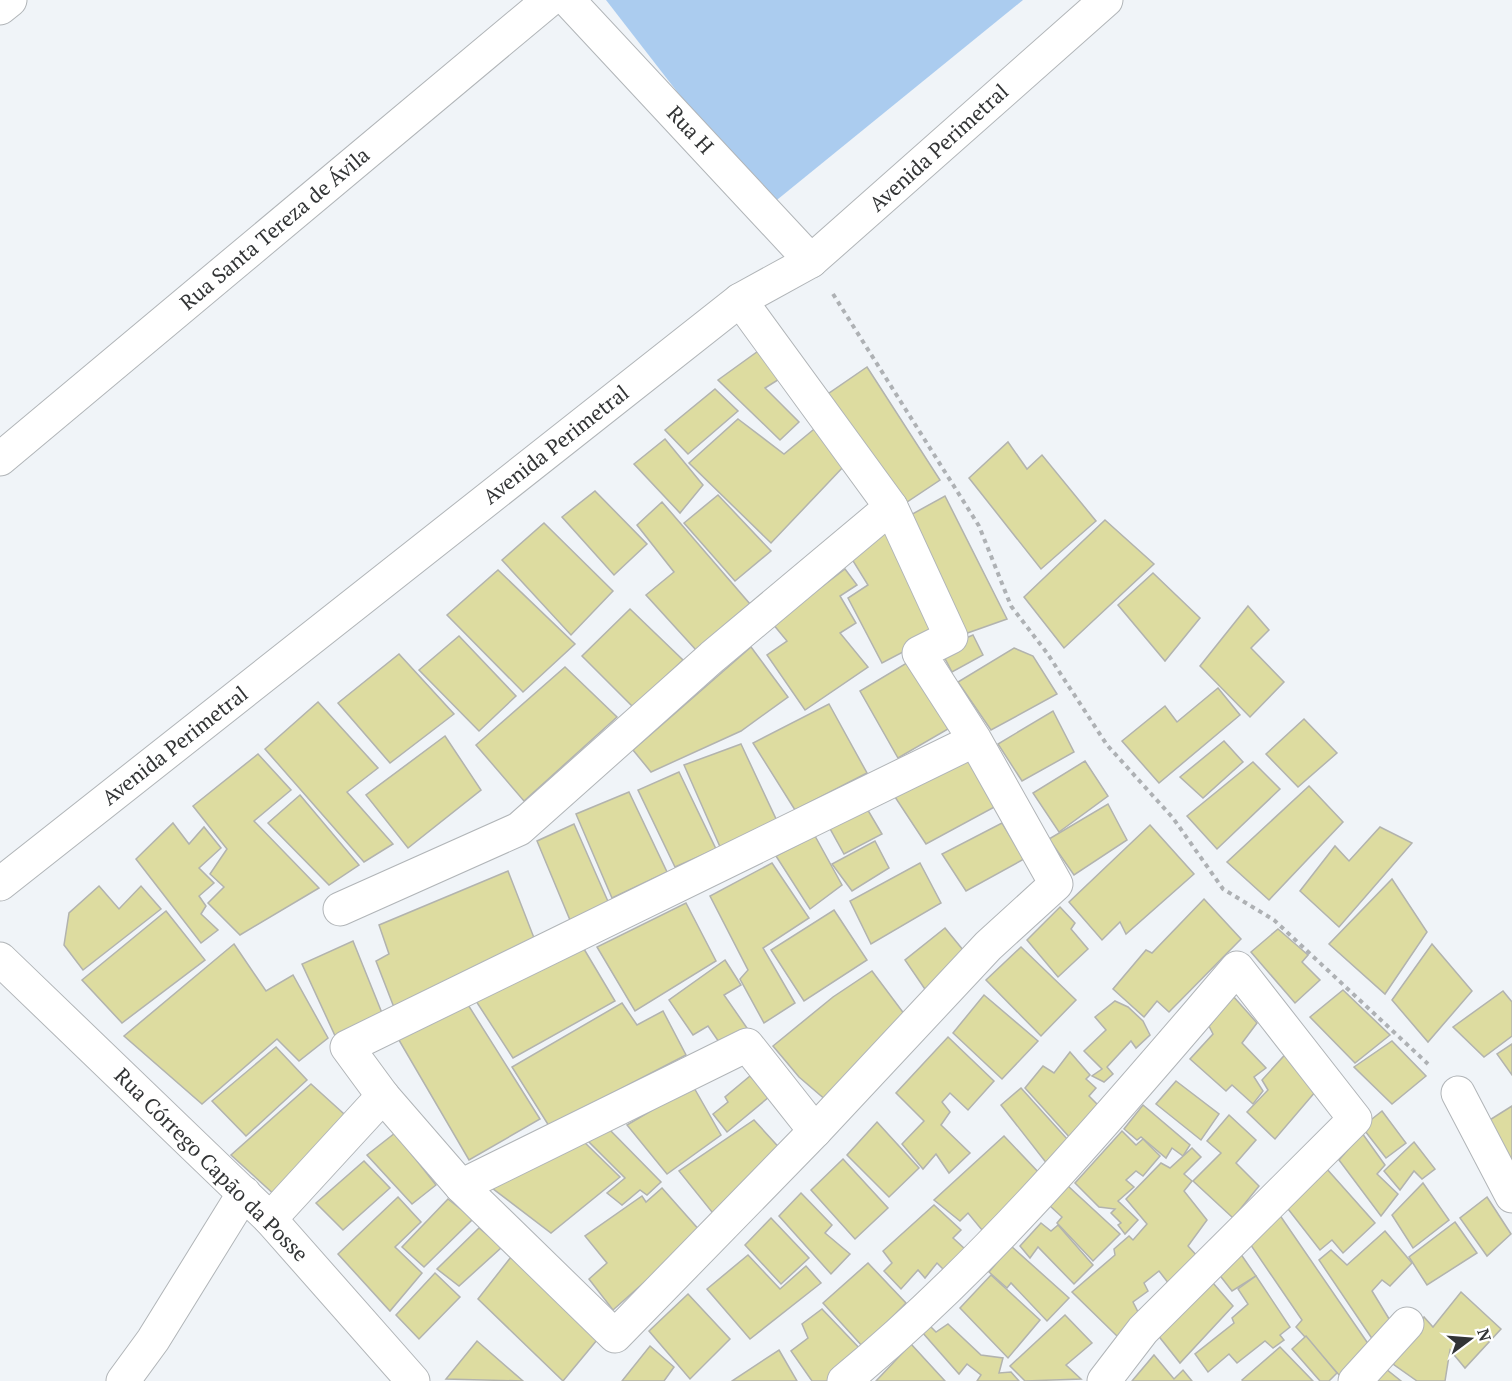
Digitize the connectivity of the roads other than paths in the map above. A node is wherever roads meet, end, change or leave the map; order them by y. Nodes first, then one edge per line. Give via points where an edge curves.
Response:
1 (9, 0) edge
2 (549, 0) edge
3 (568, 0) edge
4 (1106, 0) edge
5 (0, 8) edge
6 (811, 261) junction
7 (740, 300) junction
8 (0, 459) edge
9 (891, 507) junction
10 (975, 740) junction
11 (0, 884) edge
12 (340, 909) dead end
13 (0, 958) edge
14 (1458, 1093) road end
15 (383, 1096) junction
16 (815, 1131) junction
17 (461, 1186) junction
18 (244, 1193) junction
19 (1512, 1196) edge
20 (270, 1218) junction
21 (1407, 1324) dead end
22 (123, 1381) edge
23 (413, 1381) edge
24 (844, 1381) edge
25 (1104, 1381) edge
26 (1355, 1381) edge

1 - 5 street
2 - 8 street, Rua Santa Tereza de Ávila
3 - 6 street, Rua H
4 - 6 street, Avenida Perimetral
6 - 7 street, Avenida Perimetral
7 - 9 street
7 - 11 street, Avenida Perimetral
9 - 10 street via 951,637 919,653
9 - 12 street via 712,657 519,829
10 - 15 street via 347,1047
10 - 16 street via 1056,884 988,946
13 - 18 street, Rua Córrego Capão da Posse
14 - 19 street
15 - 17 street
15 - 20 street
16 - 17 street via 747,1045
16 - 17 street via 615,1336
18 - 20 street, Rua Córrego Capão da Posse
18 - 22 street via 153,1340
20 - 23 street, Rua Córrego Capão da Posse
21 - 26 street
24 - 25 street via 888,1345 1051,1184 1237,968 1355,1119 1143,1330

